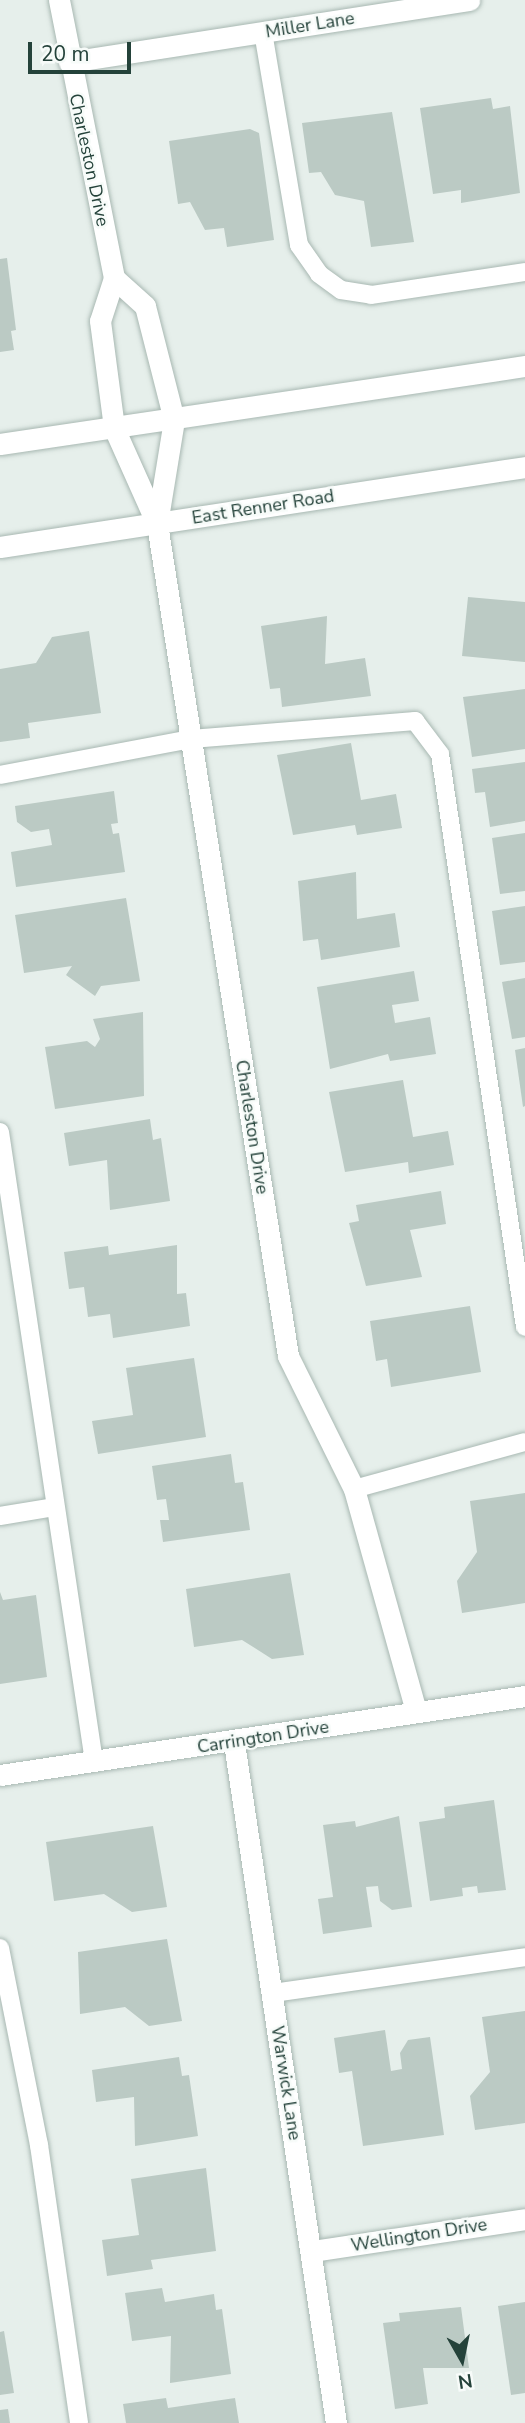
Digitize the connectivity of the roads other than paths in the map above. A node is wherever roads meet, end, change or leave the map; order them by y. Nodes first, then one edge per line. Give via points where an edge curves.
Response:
1 (59, 0) edge
2 (469, 0) edge
3 (263, 32) junction
4 (69, 62) junction
5 (525, 272) edge
6 (114, 278) junction
7 (525, 366) edge
8 (174, 420) junction
9 (114, 428) junction
10 (0, 444) edge
11 (525, 467) edge
12 (157, 524) junction
13 (0, 547) edge
14 (191, 739) junction
15 (0, 775) edge
16 (0, 1132) edge
17 (525, 1327) edge
18 (525, 1442) edge
19 (354, 1489) junction
20 (55, 1507) junction
21 (0, 1516) edge
22 (525, 1696) edge
23 (416, 1711) junction
24 (234, 1743) junction
25 (94, 1762) junction
26 (0, 1775) edge
27 (0, 1948) edge
28 (525, 1957) edge
29 (273, 1993) junction
30 (525, 2219) edge
31 (312, 2251) junction
32 (79, 2423) edge
33 (336, 2423) edge

1 - 4 street, Charleston Drive
2 - 3 street, Miller Lane
3 - 4 street, Miller Lane
3 - 5 lane via 299,245 319,274 341,290 371,295
4 - 6 street, Charleston Drive
6 - 8 street, Charleston Drive via 145,306
6 - 9 street, Charleston Drive via 100,321
7 - 8 street
8 - 9 street
8 - 12 street, Charleston Drive
9 - 10 street
9 - 12 street, Charleston Drive
11 - 12 street, East Renner Road
12 - 13 street, East Renner Road
12 - 14 street, Charleston Drive
14 - 15 lane
14 - 17 lane via 415,721 440,754
14 - 19 street, Charleston Drive via 288,1356
16 - 20 lane
18 - 19 lane
19 - 23 street, Charleston Drive
20 - 21 lane
20 - 25 lane
22 - 23 street, Carrington Drive
23 - 24 street, Carrington Drive
24 - 25 street, Carrington Drive
24 - 29 street, Warwick Lane
25 - 26 street, Carrington Drive
27 - 32 lane via 39,2145
28 - 29 lane
29 - 31 street, Warwick Lane
30 - 31 street, Wellington Drive
31 - 33 street, Warwick Lane

